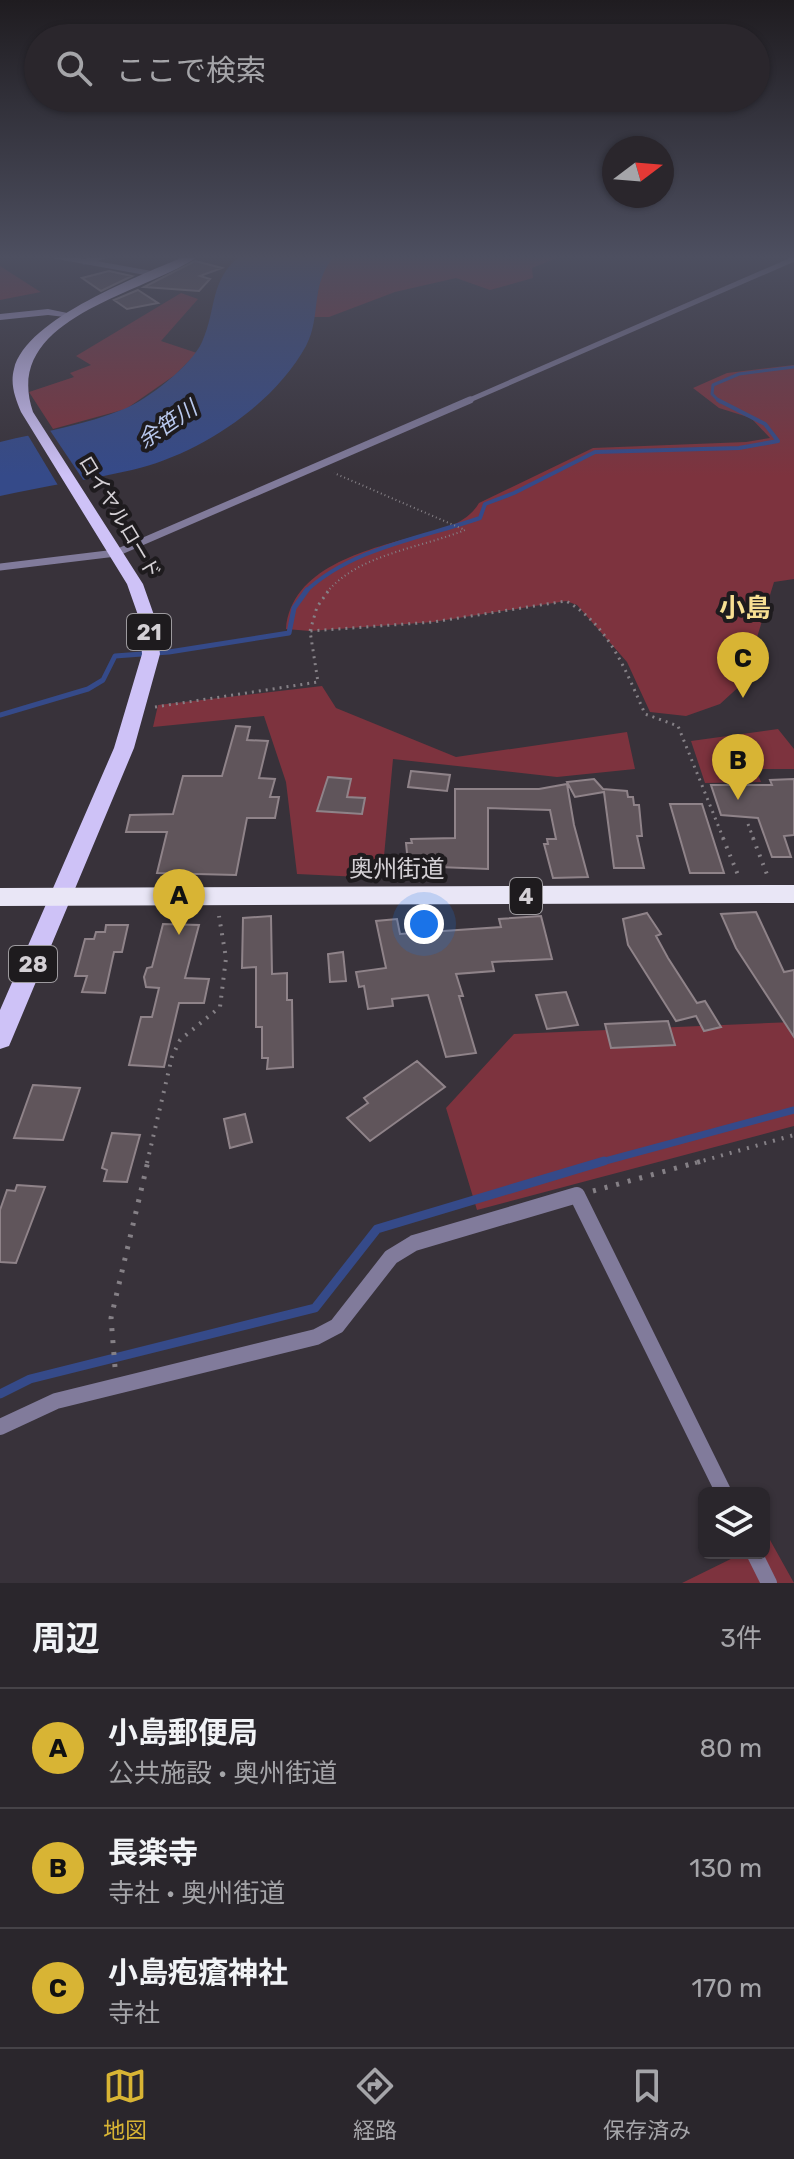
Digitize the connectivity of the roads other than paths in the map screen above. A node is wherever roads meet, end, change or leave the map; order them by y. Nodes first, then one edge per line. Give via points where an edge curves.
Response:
1 (52, 329) edge
2 (633, 329) edge
3 (116, 553) junction
4 (0, 567) edge
5 (784, 894) edge
6 (0, 897) edge
7 (62, 898) junction
8 (0, 1039) edge
9 (0, 1427) edge
10 (721, 1487) edge
11 (757, 1559) edge
12 (769, 1583) edge

1 - 3 main road, ロイヤルロード / 21 via 38,338 22,362 21,399
2 - 3 lane
3 - 4 lane
3 - 7 main road, ロイヤルロード / 21 via 147,618 151,654 124,748
5 - 7 highway, 奥州街道 / 4
6 - 7 highway, 奥州街道 / 4
7 - 8 main road, 28
9 - 10 lane via 56,1401 316,1337 337,1326 391,1257 414,1243 577,1195
11 - 12 lane

